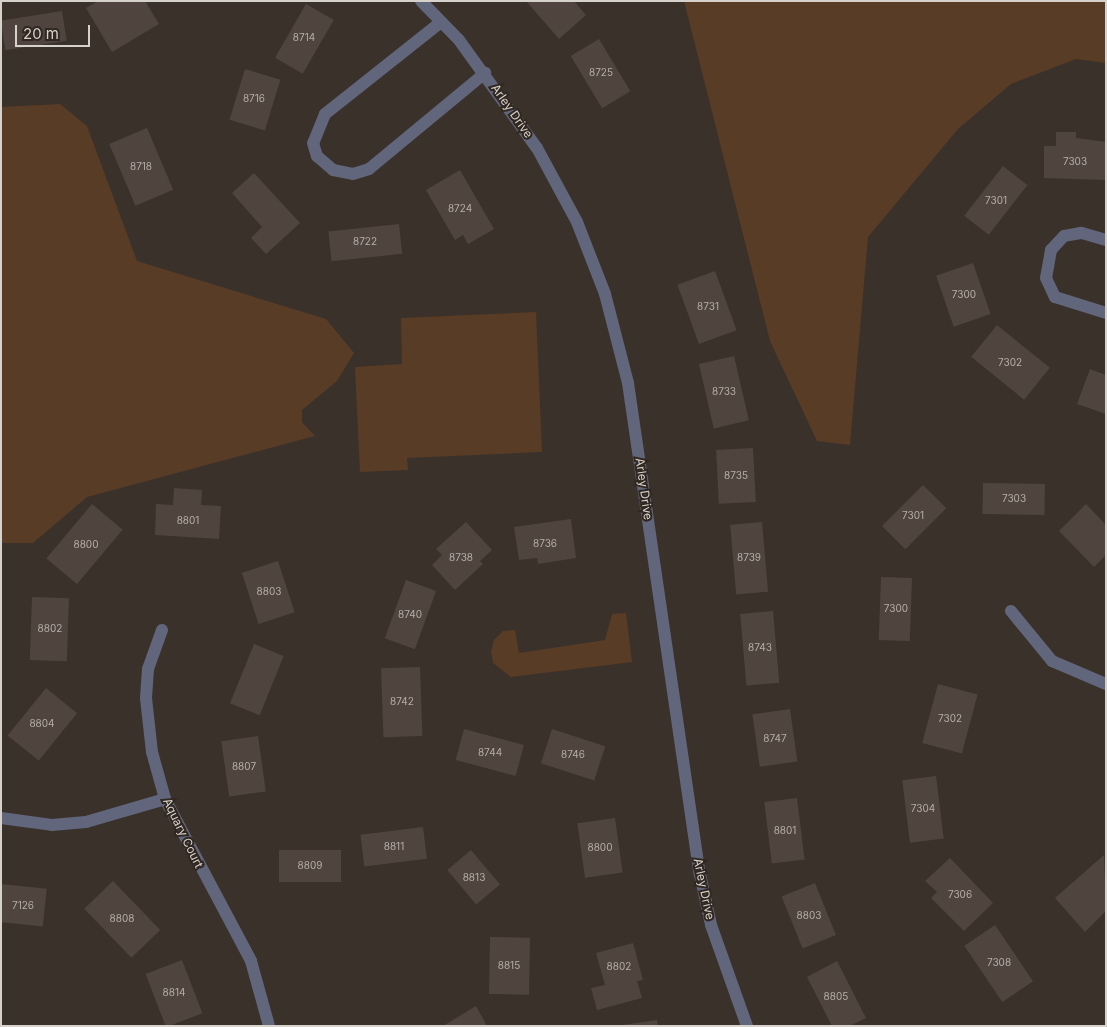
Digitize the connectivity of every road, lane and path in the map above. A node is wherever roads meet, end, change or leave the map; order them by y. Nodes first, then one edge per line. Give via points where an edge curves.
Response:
1 (421, 1) edge
2 (440, 22) junction
3 (485, 73) junction
4 (1106, 240) edge
5 (1106, 314) edge
6 (1011, 611) dead end
7 (162, 630) dead end
8 (1106, 684) edge
9 (165, 799) junction
10 (1, 818) edge
11 (269, 1026) edge
12 (747, 1026) edge

1 - 2 street, Arley Drive
2 - 3 street, Arley Drive
2 - 3 street via 325,114 313,143 317,156 333,170 353,174 369,169
3 - 12 street, Arley Drive via 541,156 577,222 605,294 628,383 700,874 711,925
4 - 5 street via 1081,233 1064,236 1051,250 1046,278 1055,297
6 - 8 street via 1052,661
7 - 9 street, Aquary Court via 148,669 146,698 152,752
9 - 10 street via 86,822 52,825
9 - 11 street, Aquary Court via 251,961

